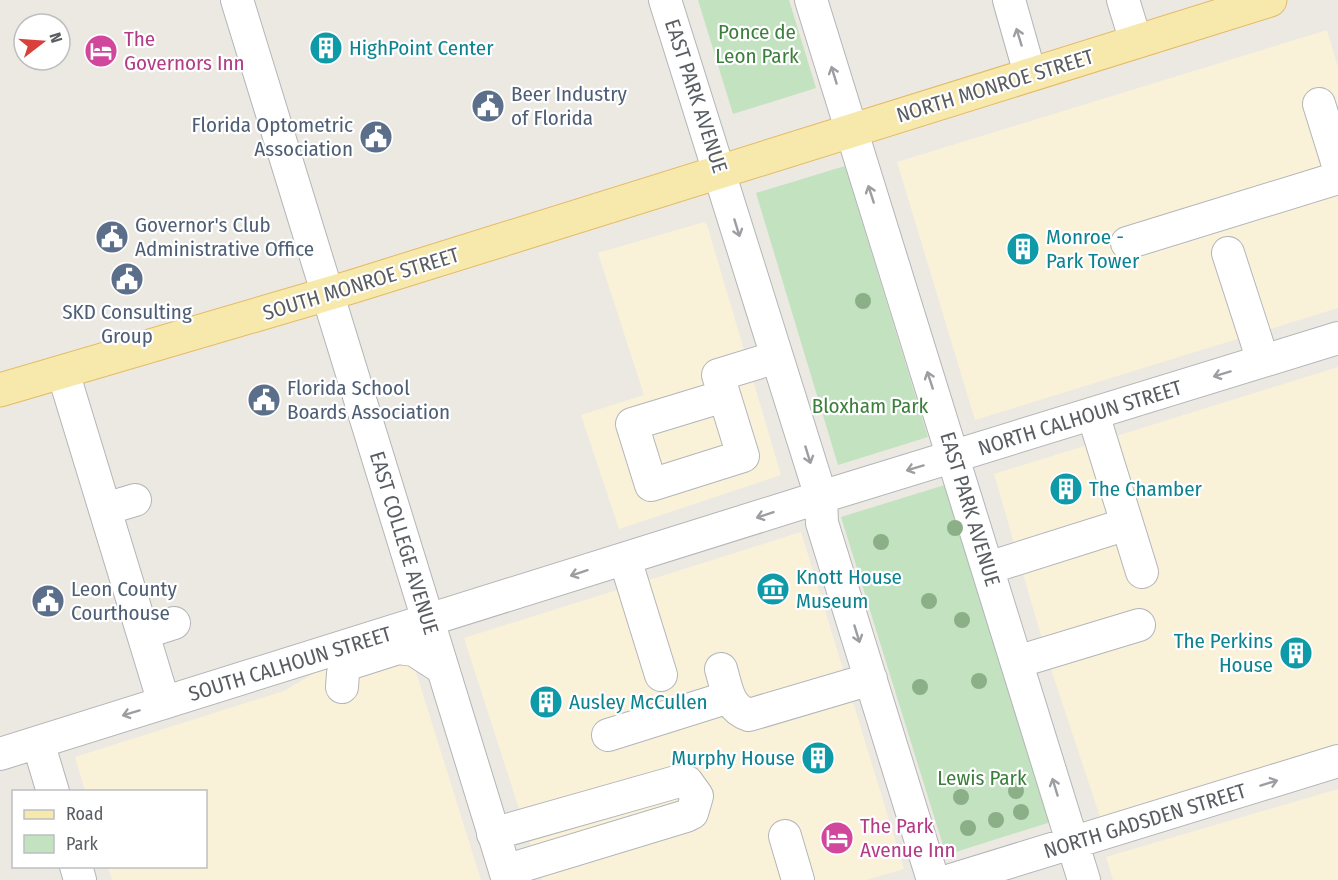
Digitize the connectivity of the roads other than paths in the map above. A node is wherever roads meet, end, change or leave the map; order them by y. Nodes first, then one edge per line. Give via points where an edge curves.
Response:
1 (237, 0) edge
2 (665, 0) edge
3 (811, 0) edge
4 (1008, 0) edge
5 (1123, 0) edge
6 (1270, 0) edge
7 (1136, 42) junction
8 (1030, 75) junction
9 (1319, 104) dead end
10 (851, 131) junction
11 (720, 172) junction
12 (1337, 179) edge
13 (1127, 243) dead end
14 (1228, 253) dead end
15 (328, 294) junction
16 (1338, 338) edge
17 (777, 357) junction
18 (1263, 361) junction
19 (63, 372) junction
20 (0, 390) edge
21 (724, 396) dead end
22 (1093, 414) junction
23 (954, 456) junction
24 (821, 496) junction
25 (135, 500) dead end
26 (105, 509) junction
27 (1127, 524) junction
28 (625, 559) junction
29 (988, 568) junction
30 (1142, 572) dead end
31 (171, 616) dead end
32 (428, 621) junction
33 (1139, 625) dead end
34 (140, 626) junction
35 (1017, 662) junction
36 (442, 668) junction
37 (661, 675) dead end
38 (871, 680) junction
39 (342, 687) dead end
40 (164, 703) junction
41 (608, 735) dead end
42 (38, 742) junction
43 (0, 754) edge
44 (1338, 761) edge
45 (52, 790) edge
46 (494, 834) junction
47 (784, 836) dead end
48 (1072, 843) junction
49 (506, 875) edge
50 (798, 880) edge
51 (933, 880) edge
52 (951, 880) edge
53 (1084, 880) edge

1 - 15 street, EAST COLLEGE AVENUE
2 - 11 street, EAST PARK AVENUE
10 -> 3 street, EAST PARK AVENUE
8 -> 4 street
5 - 7 street
6 - 7 main road, NORTH MONROE STREET
7 - 8 main road, NORTH MONROE STREET
8 - 10 main road, NORTH MONROE STREET
9 - 12 street
10 - 11 main road, NORTH MONROE STREET
23 -> 10 street, EAST PARK AVENUE
11 - 15 main road, SOUTH MONROE STREET
11 -> 17 street, EAST PARK AVENUE
12 - 13 street
14 - 18 street
15 - 19 main road, SOUTH MONROE STREET
15 - 32 street, EAST COLLEGE AVENUE
16 - 18 street, NORTH CALHOUN STREET
17 - 21 street via 718,375
17 -> 24 street, EAST PARK AVENUE
18 -> 22 street, NORTH CALHOUN STREET
19 - 20 main road, SOUTH MONROE STREET
19 - 26 street
22 - 23 street, NORTH CALHOUN STREET
22 - 27 street
23 -> 24 street, NORTH CALHOUN STREET
23 - 29 street, EAST PARK AVENUE
24 -> 28 street, SOUTH CALHOUN STREET
24 -> 38 street, EAST PARK AVENUE via 822,523
25 - 26 street
26 - 34 street
27 - 29 street
27 - 30 street
28 -> 32 street, SOUTH CALHOUN STREET
28 - 37 street
29 - 35 street, EAST PARK AVENUE
31 - 34 street
32 - 36 street, EAST COLLEGE AVENUE
32 - 40 street, SOUTH CALHOUN STREET
33 - 35 street
34 - 40 street
48 -> 35 street, EAST PARK AVENUE
36 - 39 street via 414,650 399,648 348,664
36 - 46 street, EAST COLLEGE AVENUE
38 - 41 street via 749,714 738,711 725,683
38 - 51 street, EAST PARK AVENUE
40 -> 42 street, SOUTH CALHOUN STREET
42 - 43 street, SOUTH CALHOUN STREET
42 - 45 street
48 -> 44 street, NORTH GADSDEN STREET
46 - 49 street, EAST COLLEGE AVENUE
46 - 49 street via 676,782 687,782 697,796 692,813 686,816
47 - 50 street
48 - 52 street, NORTH GADSDEN STREET
48 - 53 street, EAST PARK AVENUE

